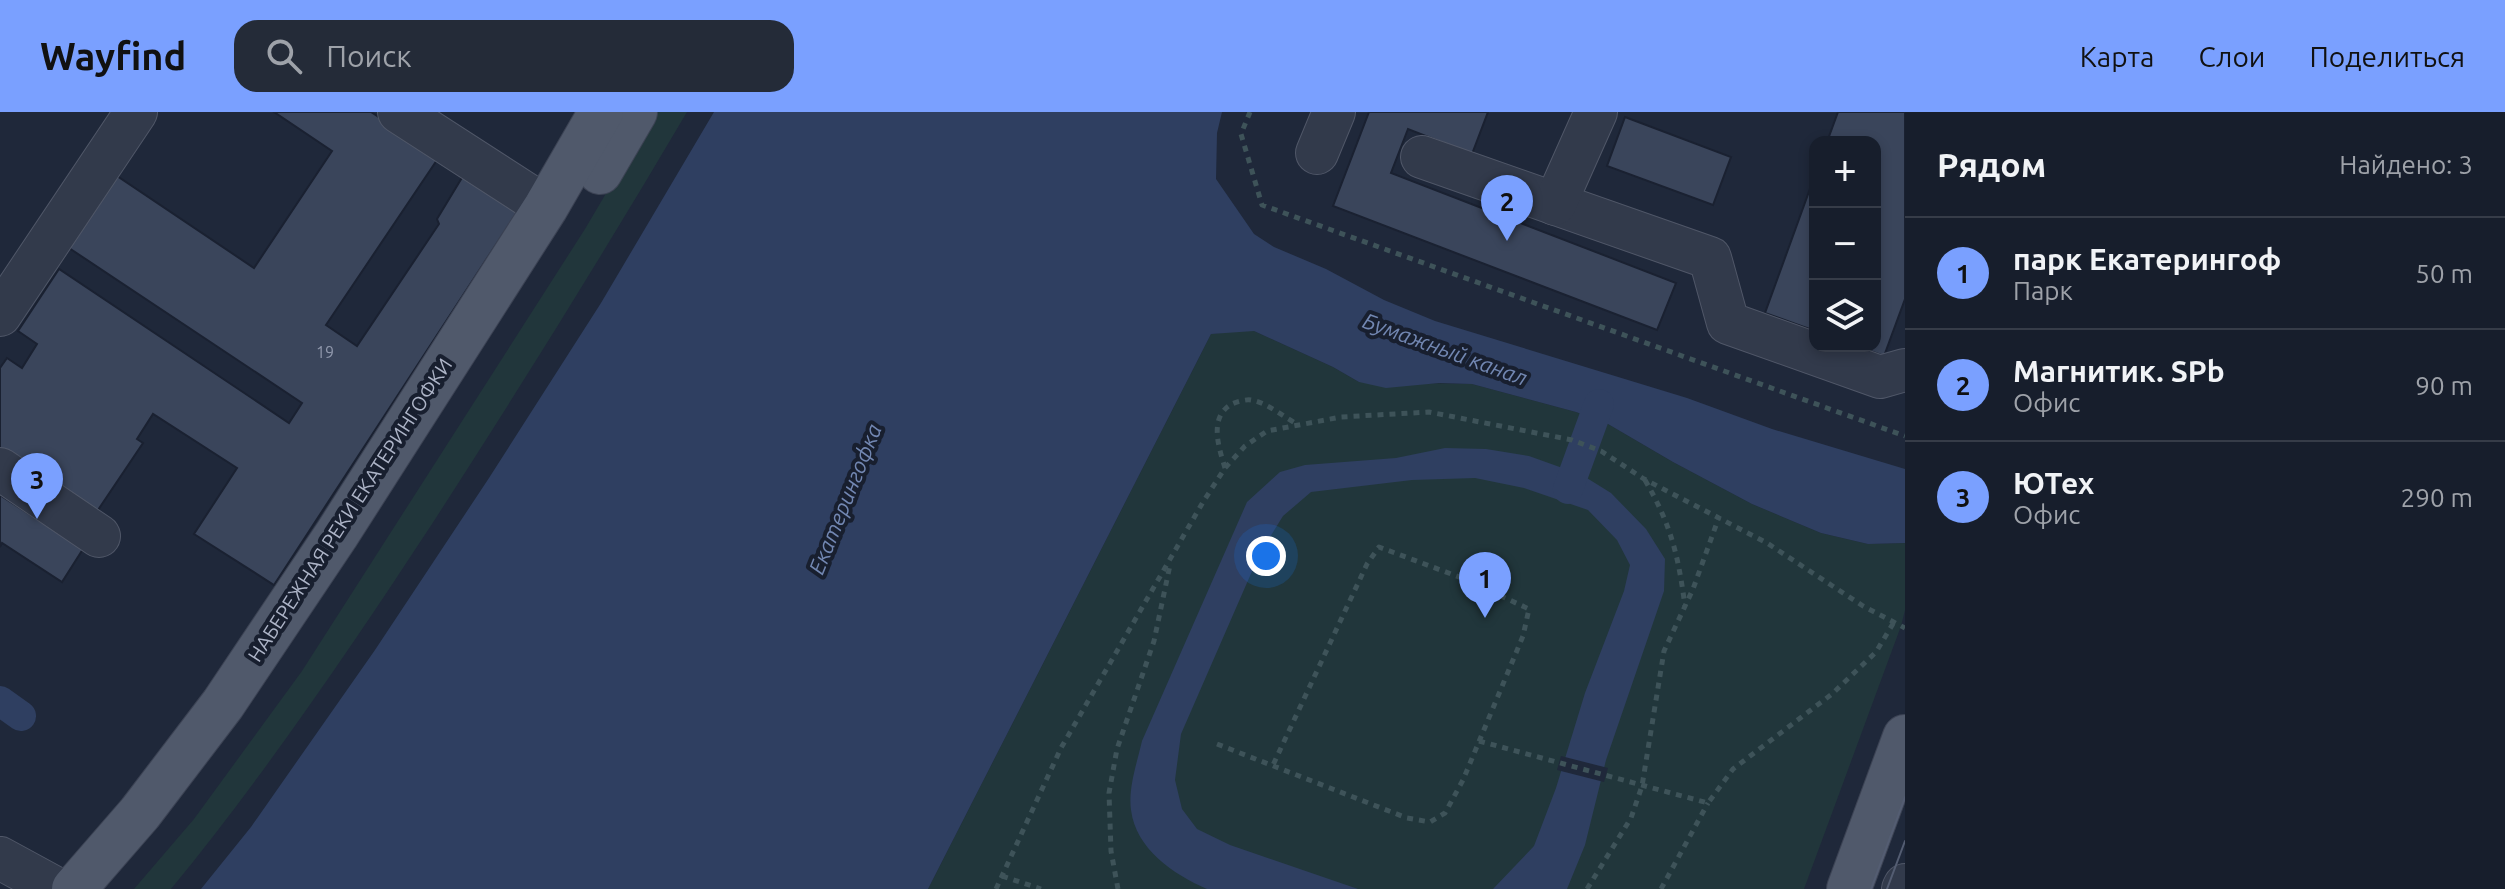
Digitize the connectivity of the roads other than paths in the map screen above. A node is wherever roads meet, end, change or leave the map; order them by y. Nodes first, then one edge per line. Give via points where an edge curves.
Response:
1 (136, 112) edge
2 (399, 112) edge
3 (601, 112) edge
4 (635, 112) edge
5 (1334, 112) edge
6 (1596, 112) edge
7 (1317, 153) dead end
8 (1422, 157) dead end
9 (1555, 204) junction
10 (546, 207) junction
11 (0, 315) edge
12 (1905, 370) edge
13 (0, 469) edge
14 (99, 536) dead end
15 (1905, 737) edge
16 (0, 858) edge
17 (57, 889) edge
18 (74, 889) edge
19 (116, 889) edge
20 (1849, 889) edge

1 - 11 lane
2 - 10 lane
3 - 10 main road, НАБЕРЕЖНАЯ РЕКИ ЕКАТЕРИНГОФКИ
4 - 19 main road, НАБЕРЕЖНАЯ РЕКИ ЕКАТЕРИНГОФКИ via 364,548 244,727
5 - 7 lane
6 - 9 lane
8 - 9 lane
9 - 12 lane via 1710,258 1728,323 1880,377
10 - 18 main road, НАБЕРЕЖНАЯ РЕКИ ЕКАТЕРИНГОФКИ via 223,704
13 - 14 lane
15 - 20 main road
16 - 17 lane

